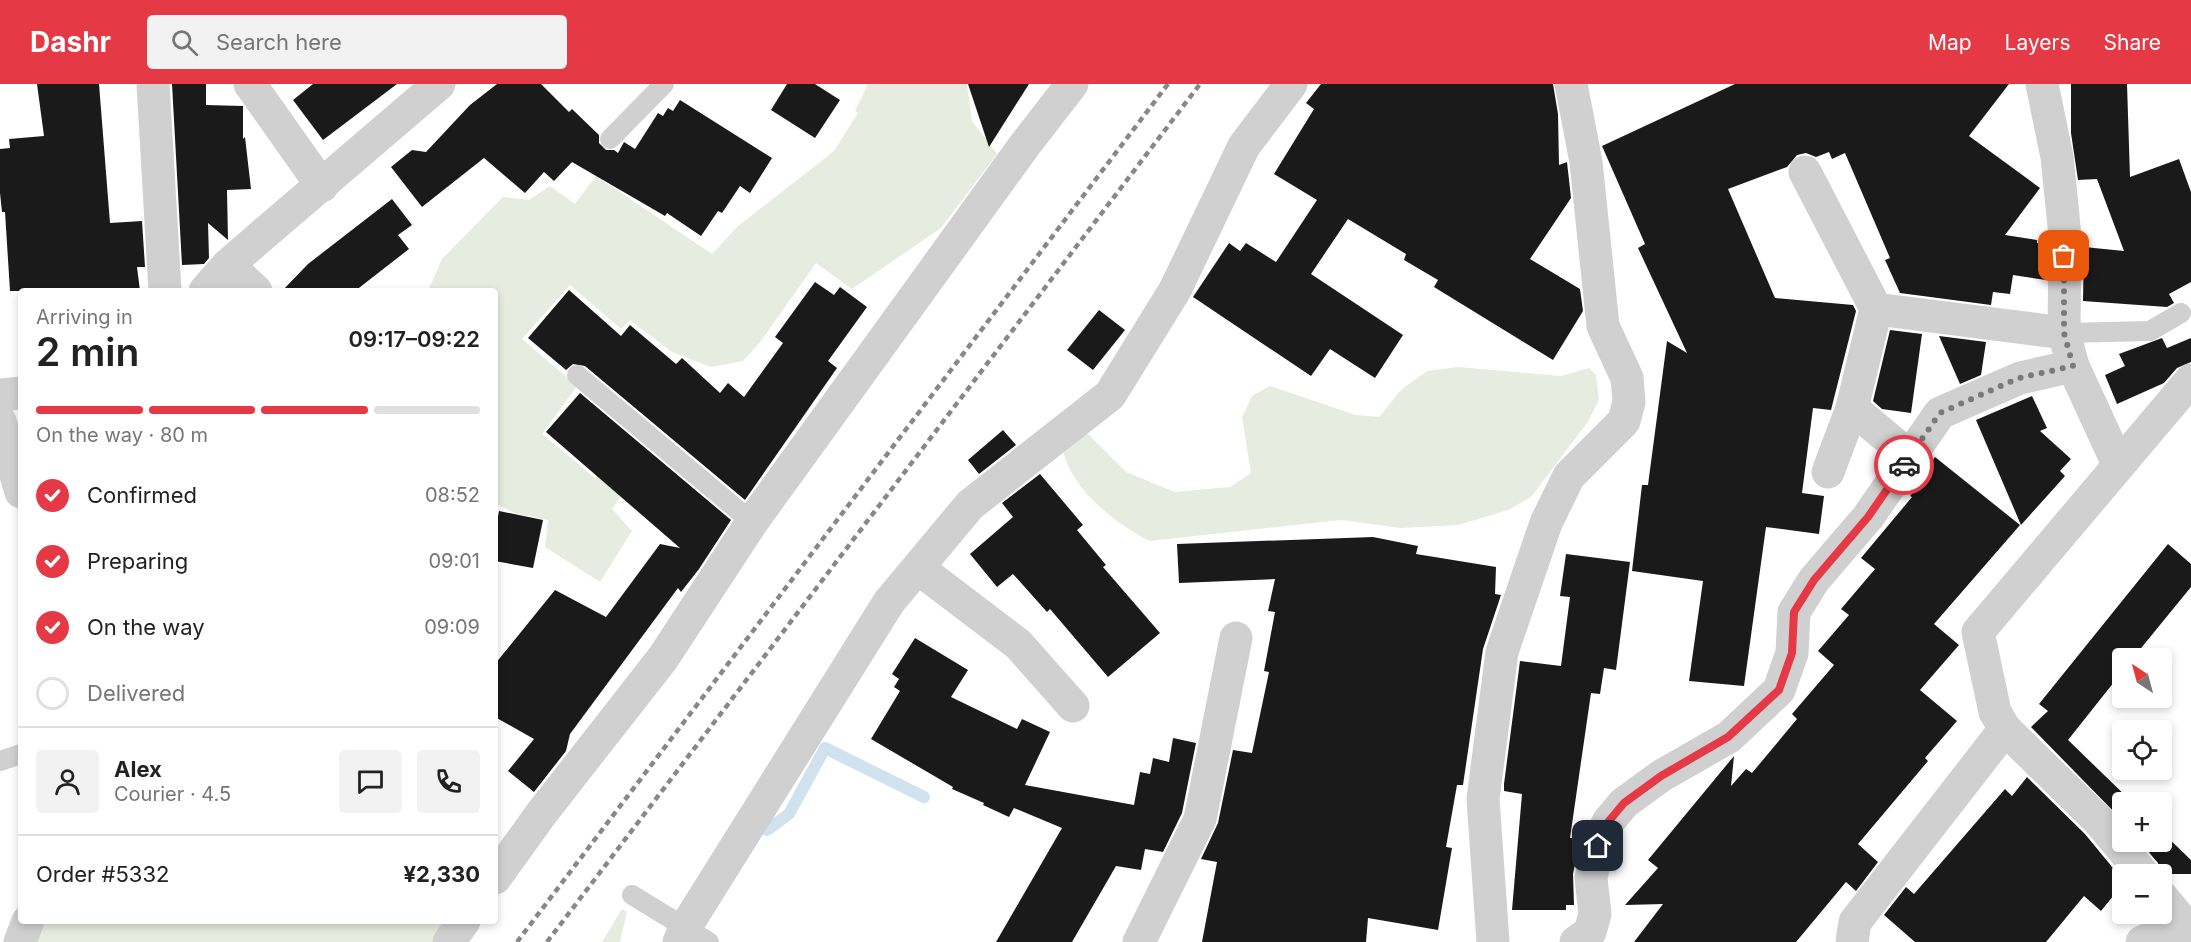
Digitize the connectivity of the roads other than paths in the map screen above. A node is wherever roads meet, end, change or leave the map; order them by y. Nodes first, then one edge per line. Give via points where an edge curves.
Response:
1 (153, 84) edge
2 (250, 84) edge
3 (440, 84) edge
4 (664, 84) edge
5 (1072, 84) edge
6 (1292, 84) edge
7 (1571, 84) edge
8 (2042, 84) edge
9 (610, 139) dead end
10 (1805, 172) dead end
11 (322, 186) junction
12 (228, 265) junction
13 (165, 288) edge
14 (208, 288) edge
15 (253, 288) edge
16 (1876, 309) junction
17 (2181, 313) dead end
18 (2064, 333) junction
19 (2073, 366) junction
20 (577, 375) dead end
21 (2191, 380) edge
22 (18, 393) edge
23 (0, 395) edge
24 (1852, 408) junction
25 (0, 421) edge
26 (1910, 456) junction
27 (2118, 464) junction
28 (1828, 472) dead end
29 (18, 482) edge
30 (752, 522) junction
31 (918, 568) junction
32 (1236, 638) dead end
33 (1073, 706) dead end
34 (2005, 729) junction
35 (18, 755) edge
36 (0, 761) edge
37 (2135, 864) edge
38 (498, 874) edge
39 (632, 895) dead end
40 (2172, 909) edge
41 (27, 924) edge
42 (462, 924) edge
43 (2191, 933) edge
44 (691, 937) edge
45 (20, 942) edge
46 (449, 942) edge
47 (1139, 942) edge
48 (1493, 942) edge
49 (1576, 942) edge
50 (1852, 942) edge
51 (2142, 942) edge

1 - 13 street
2 - 11 street
3 - 11 street
4 - 9 lane
5 - 30 street
6 - 31 street via 1244,146 1175,290 1110,395 970,505
7 - 48 street via 1586,162 1603,326 1628,378 1629,402 1624,421 1569,476 1546,523 1502,652 1482,799
8 - 18 street via 2057,157 2065,237
10 - 16 street
11 - 12 street
12 - 14 street
12 - 15 street
16 - 18 street
16 - 24 street
17 - 18 lane via 2150,331
18 - 19 street
19 - 26 street via 2019,378 1940,413
19 - 27 street
20 - 30 lane
21 - 27 street
22 - 23 street
24 - 26 street
24 - 28 street
25 - 29 street
26 - 49 street via 1868,517 1814,580 1794,612 1792,653 1779,690 1728,737 1661,776 1624,803 1608,822 1591,878 1595,914 1590,932
27 - 34 street via 1978,632 1995,712
30 - 38 street via 663,658
31 - 33 street via 1018,644
31 - 44 street via 889,602
32 - 47 street via 1200,819
34 - 37 street via 2099,821
34 - 50 street via 1855,922
35 - 36 lane
39 - 44 lane
40 - 43 street
41 - 45 street
42 - 46 street
43 - 51 street via 2163,934

